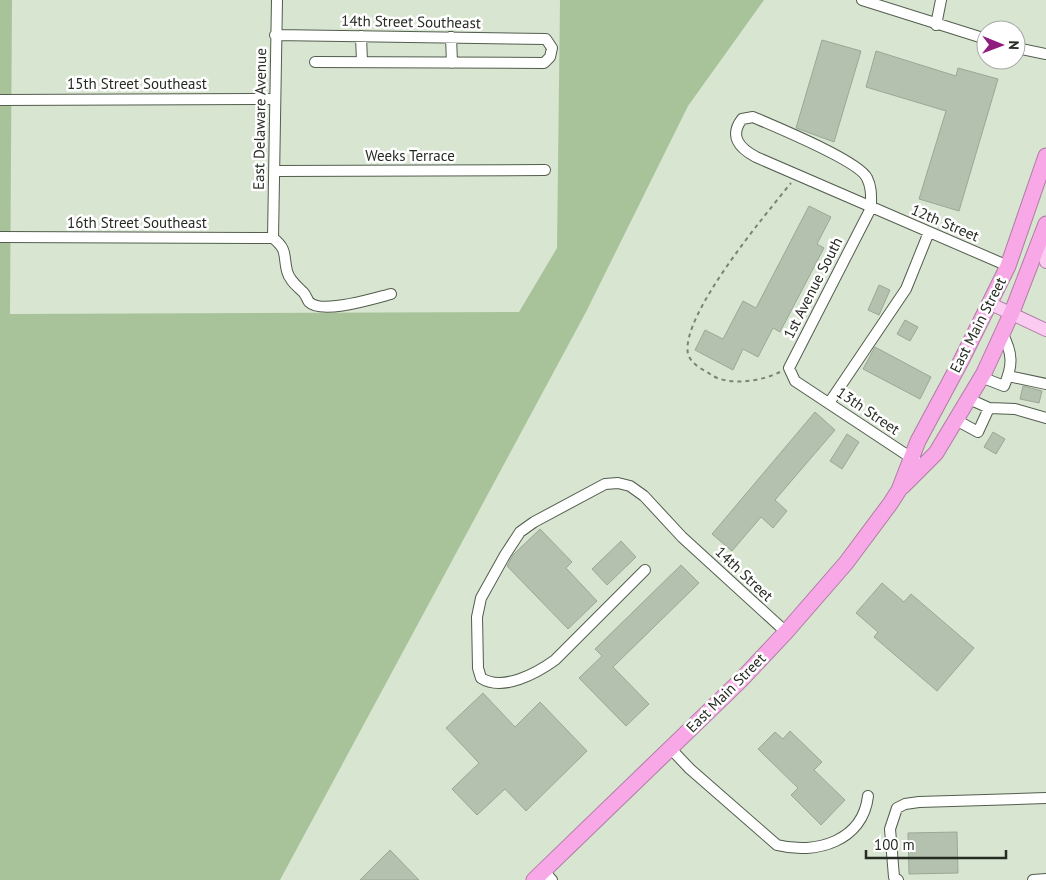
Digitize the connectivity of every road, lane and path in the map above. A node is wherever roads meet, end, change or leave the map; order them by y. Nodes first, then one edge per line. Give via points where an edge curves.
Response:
1 (277, 0) edge
2 (862, 0) edge
3 (941, 0) edge
4 (936, 25) junction
5 (276, 35) junction
6 (361, 36) junction
7 (976, 36) edge
8 (451, 37) junction
9 (1026, 50) edge
10 (1046, 54) edge
11 (315, 62) dead end
12 (362, 62) junction
13 (452, 63) junction
14 (274, 99) junction
15 (0, 100) edge
16 (1046, 156) edge
17 (546, 170) dead end
18 (274, 171) junction
19 (798, 176) junction
20 (871, 208) junction
21 (1046, 224) edge
22 (929, 232) junction
23 (0, 237) edge
24 (273, 238) junction
25 (1040, 241) junction
26 (1046, 262) edge
27 (1008, 266) junction
28 (391, 294) dead end
29 (991, 304) junction
30 (1012, 312) junction
31 (1046, 330) edge
32 (1002, 333) junction
33 (789, 368) junction
34 (1008, 376) junction
35 (981, 377) junction
36 (1046, 384) edge
37 (968, 399) junction
38 (829, 403) junction
39 (989, 408) junction
40 (1046, 418) edge
41 (956, 420) junction
42 (910, 457) junction
43 (924, 466) junction
44 (899, 490) junction
45 (646, 570) dead end
46 (786, 632) junction
47 (670, 748) junction
48 (868, 796) dead end
49 (1046, 798) edge
50 (543, 877) edge
51 (1046, 879) edge
52 (898, 880) edge
53 (1033, 880) edge

1 - 5 street, East Delaware Avenue
2 - 4 street
3 - 4 street
4 - 7 street
5 - 6 street, 14th Street Southeast
5 - 14 street, East Delaware Avenue
6 - 8 street, 14th Street Southeast
6 - 12 street
8 - 13 street
8 - 13 street, 14th Street Southeast via 546,38 552,48 544,63
9 - 10 street
11 - 12 street
12 - 13 street
14 - 15 street, 15th Street Southeast
14 - 18 street, East Delaware Avenue
16 - 27 highway, East Main Street
17 - 18 street, Weeks Terrace
18 - 24 street, East Delaware Avenue
19 - 20 street, 12th Street
19 - 20 street, 12th Street via 742,150 735,137 736,127 742,119 756,118 851,163 867,176 872,191
19 - 33 path via 729,263 703,306 688,342 688,355 693,362 714,377 752,380
20 - 22 street, 12th Street
20 - 33 street, 1st Avenue South
21 - 25 highway, East Main Street
22 - 27 street, 12th Street
22 - 38 street via 906,290
23 - 24 street, 16th Street Southeast
24 - 28 street via 282,245 287,272 309,302 318,306 348,305
25 - 26 main road
25 - 30 highway, East Main Street
27 - 29 highway, East Main Street
29 - 30 main road
29 - 42 highway, East Main Street
30 - 31 main road
30 - 32 highway, East Main Street
32 - 34 street via 1010,348 1011,371
32 - 35 highway, East Main Street
33 - 38 street, 13th Street via 795,381
34 - 35 street via 1004,386
34 - 36 street
35 - 37 highway, East Main Street
37 - 39 street
37 - 41 highway, East Main Street
38 - 42 street, 13th Street
39 - 40 street via 1015,409
39 - 41 street via 978,432
41 - 43 highway, East Main Street
42 - 43 street, 13th Street
42 - 44 highway, East Main Street
43 - 44 highway, East Main Street
44 - 46 highway, East Main Street via 846,563
45 - 46 street, 14th Street via 542,670 516,680 489,683 481,678 476,637 481,598 520,532 605,484 630,486 644,496 682,537
46 - 47 highway, East Main Street
47 - 48 street via 778,845 787,848 811,849 848,834 863,819
47 - 50 highway, East Main Street
49 - 52 street via 919,802 897,808 890,829 894,877
51 - 53 street

